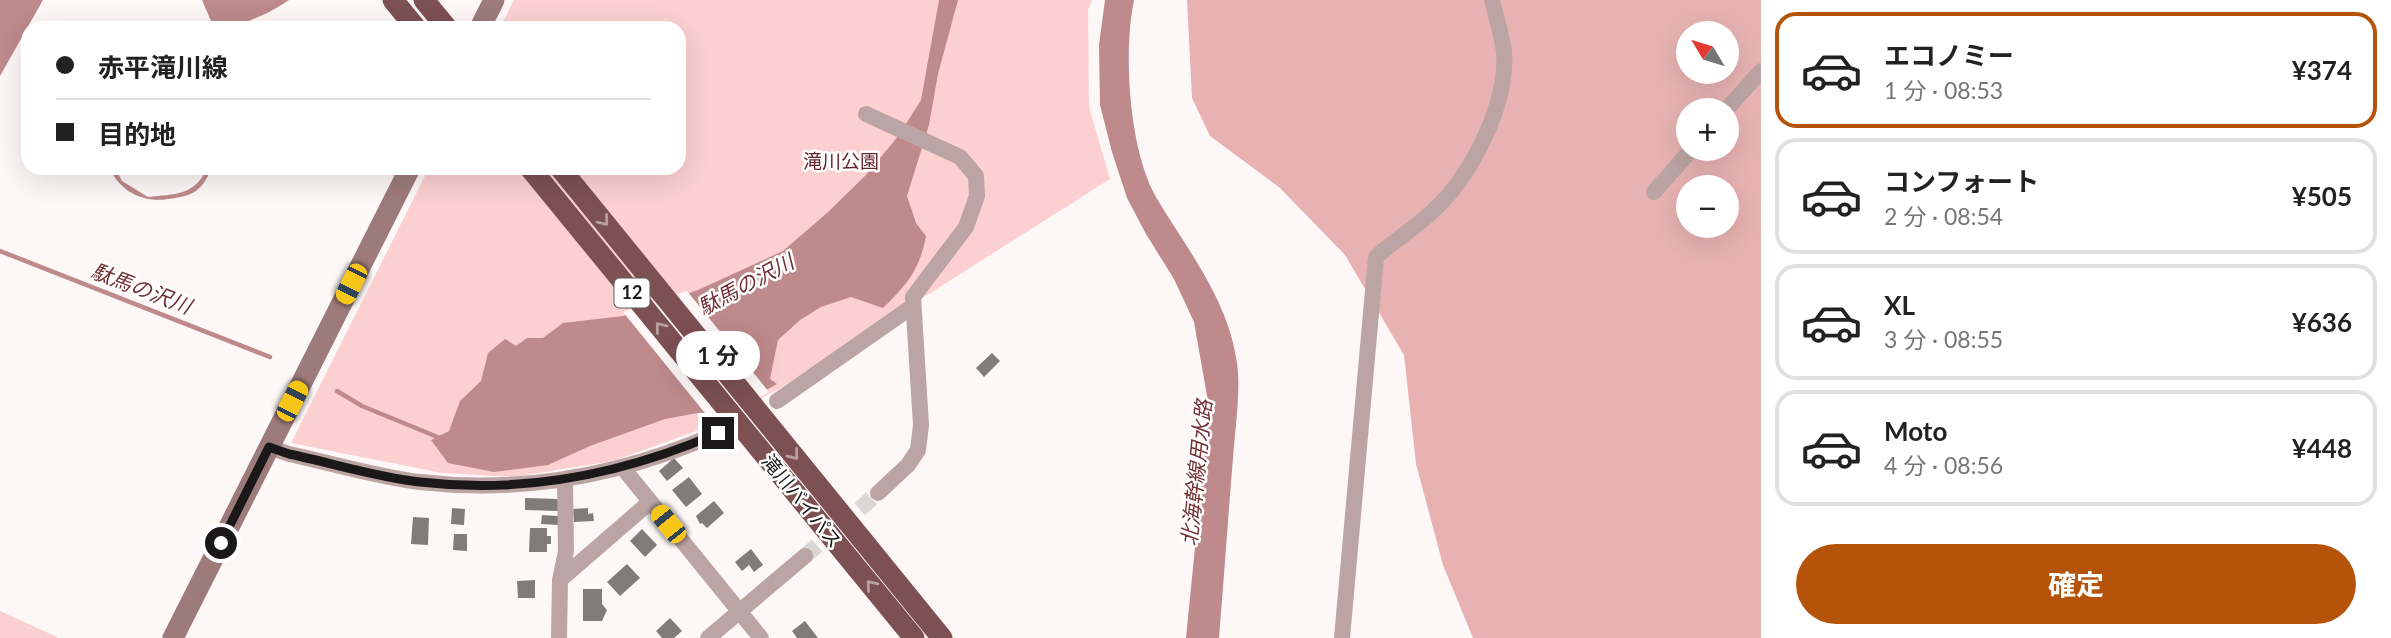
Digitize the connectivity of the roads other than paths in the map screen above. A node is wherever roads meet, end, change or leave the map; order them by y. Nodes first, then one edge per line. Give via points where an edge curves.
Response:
1 (393, 0) edge
2 (424, 0) edge
3 (494, 0) edge
4 (1492, 0) edge
5 (410, 21) edge
6 (441, 21) edge
7 (484, 21) edge
8 (1761, 71) edge
9 (1737, 98) edge
10 (866, 114) dead end
11 (1681, 161) edge
12 (406, 175) edge
13 (535, 175) edge
14 (567, 175) edge
15 (1654, 192) dead end
16 (912, 306) junction
17 (777, 401) dead end
18 (726, 425) junction
19 (269, 447) junction
20 (623, 468) junction
21 (565, 480) junction
22 (878, 493) tunnel mouth
23 (650, 502) junction
24 (805, 555) tunnel mouth
25 (560, 580) junction
26 (738, 610) junction
27 (173, 638) edge
28 (559, 638) edge
29 (708, 638) edge
30 (761, 638) edge
31 (914, 638) edge
32 (943, 638) edge
33 (1342, 638) edge

1 - 5 highway
2 - 6 highway
3 - 7 main road
4 - 33 street via 1504,53 1489,130 1474,160 1436,208 1376,257
8 - 9 street
10 - 16 street via 960,157 976,176 977,196 966,227 919,287
11 - 15 street
12 - 19 main road
18 -> 13 highway, 滝川バイパス / 12
14 -> 32 highway, 滝川バイパス / 12
16 - 17 street
16 - 22 street via 921,425 918,450
18 - 20 street
31 -> 18 highway, 滝川バイパス / 12
19 - 21 street via 419,482 483,485
19 - 27 main road
20 - 21 street
20 - 23 street
21 - 25 street via 566,551
23 - 25 street
23 - 26 street
24 - 26 street
25 - 28 street
26 - 29 street
26 - 30 street

